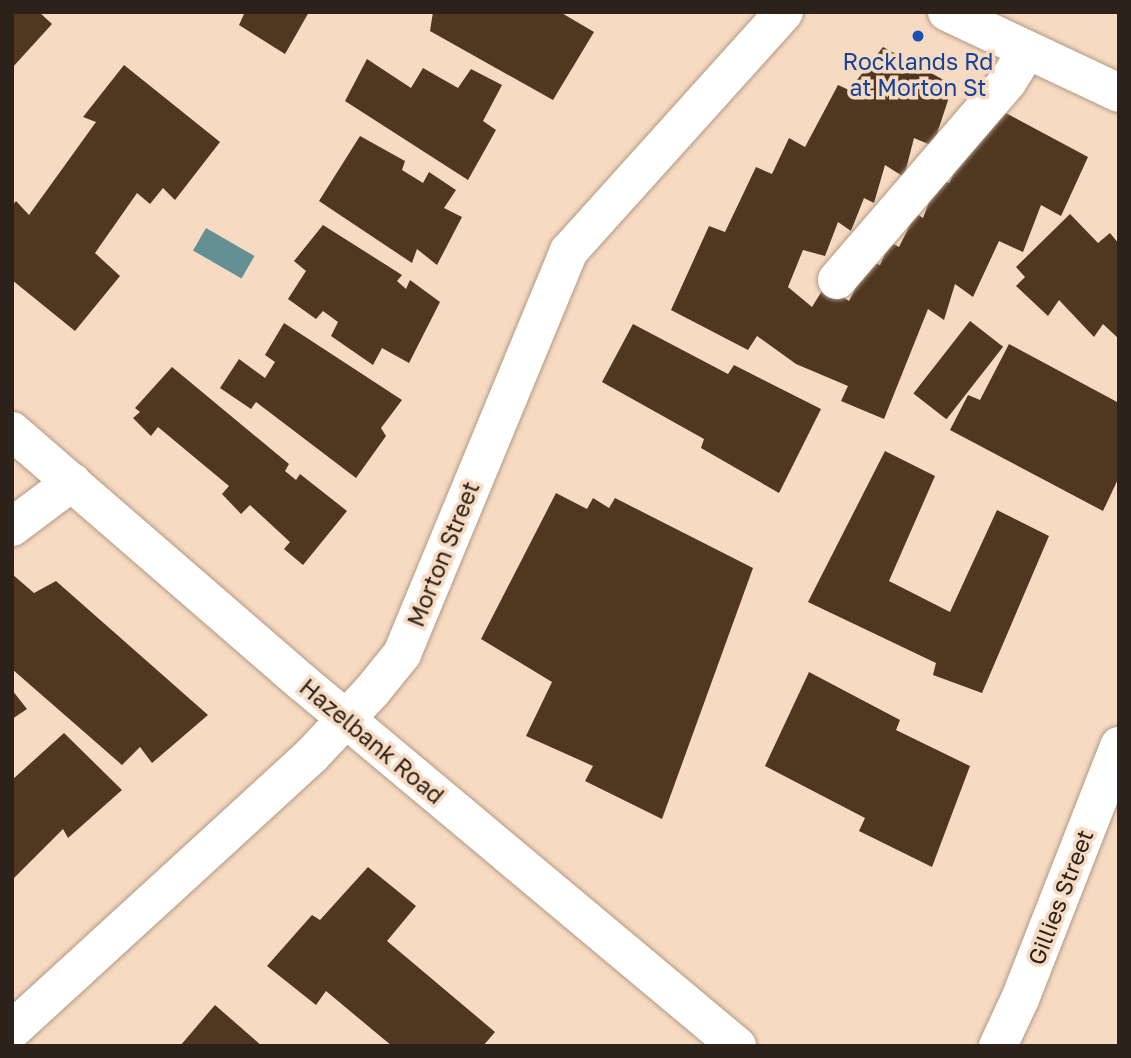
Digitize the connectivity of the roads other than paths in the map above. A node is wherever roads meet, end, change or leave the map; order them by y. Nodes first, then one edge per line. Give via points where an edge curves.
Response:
1 (784, 12) edge
2 (947, 12) edge
3 (1027, 50) junction
4 (1119, 93) edge
5 (837, 280) dead end
6 (12, 431) edge
7 (72, 482) junction
8 (12, 527) edge
9 (345, 719) junction
10 (1119, 746) edge
11 (12, 1030) edge
12 (737, 1046) edge
13 (998, 1046) edge

1 - 9 street, Morton Street via 569,251 402,654
2 - 3 street
3 - 4 street
3 - 5 street via 1008,81
6 - 7 street, Hazelbank Road
7 - 8 street
7 - 9 street, Hazelbank Road
9 - 11 street, Morton Street via 312,755
9 - 12 street, Hazelbank Road
10 - 13 street, Gillies Street

